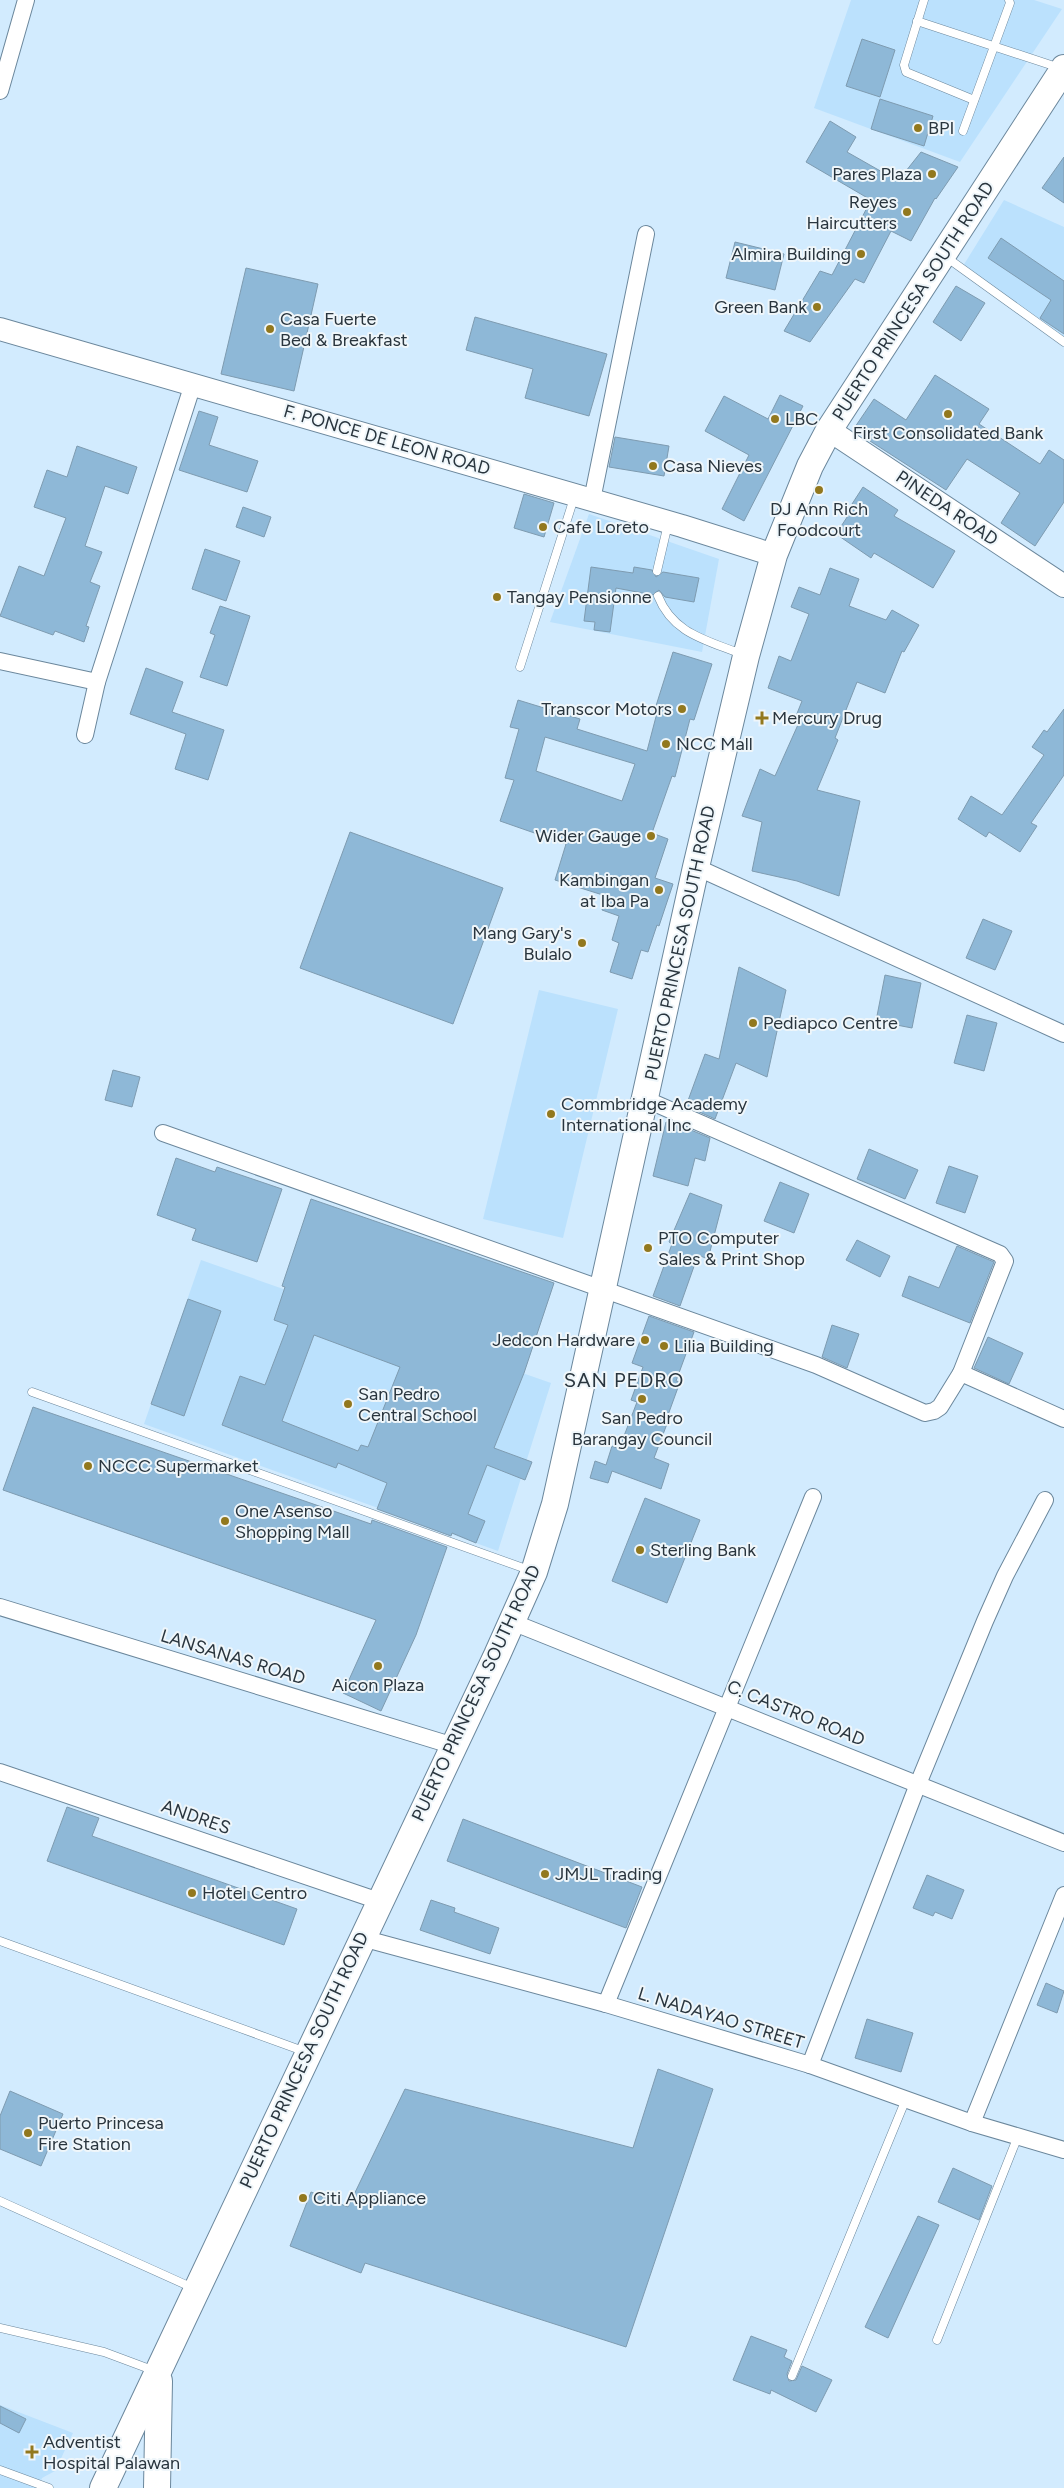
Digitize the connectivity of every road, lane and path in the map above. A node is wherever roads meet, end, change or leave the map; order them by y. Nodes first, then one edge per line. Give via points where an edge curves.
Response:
1 (26, 0) edge
2 (924, 0) edge
3 (1009, 0) edge
4 (917, 21) junction
5 (993, 47) junction
6 (1064, 69) edge
7 (0, 91) edge
8 (974, 100) junction
9 (963, 131) dead end
10 (646, 234) dead end
11 (942, 254) junction
12 (0, 329) edge
13 (1064, 342) edge
14 (193, 384) junction
15 (829, 430) junction
16 (584, 498) junction
17 (668, 522) junction
18 (774, 555) junction
19 (657, 571) dead end
20 (1064, 586) edge
21 (658, 596) dead end
22 (746, 656) junction
23 (0, 661) edge
24 (520, 667) dead end
25 (97, 682) junction
26 (85, 735) dead end
27 (696, 867) junction
28 (1064, 1034) edge
29 (646, 1099) junction
30 (163, 1133) dead end
31 (603, 1288) junction
32 (961, 1373) junction
33 (32, 1392) dead end
34 (1064, 1419) edge
35 (813, 1497) dead end
36 (1045, 1500) dead end
37 (534, 1572) junction
38 (0, 1607) edge
39 (512, 1622) junction
40 (726, 1707) junction
41 (454, 1746) junction
42 (0, 1772) edge
43 (918, 1784) junction
44 (1064, 1843) edge
45 (1064, 1895) edge
46 (379, 1901) junction
47 (362, 1938) junction
48 (0, 1941) edge
49 (606, 2004) junction
50 (308, 2053) junction
51 (810, 2065) junction
52 (906, 2099) junction
53 (972, 2123) junction
54 (1018, 2136) junction
55 (1064, 2150) edge
56 (0, 2201) edge
57 (197, 2290) junction
58 (0, 2328) edge
59 (937, 2340) dead end
60 (160, 2372) junction
61 (792, 2376) dead end
62 (0, 2470) edge
63 (48, 2488) edge
64 (104, 2488) edge
65 (157, 2488) edge

1 - 7 street
2 - 4 lane
3 - 5 lane
4 - 5 lane
4 - 8 lane via 904,66 906,72
5 - 6 lane
5 - 8 lane
6 - 11 main road, PUERTO PRINCESA SOUTH ROAD
8 - 9 lane
10 - 16 street
11 - 13 lane
11 - 15 main road, PUERTO PRINCESA SOUTH ROAD
12 - 14 street, F. PONCE DE LEON ROAD
14 - 16 street, F. PONCE DE LEON ROAD
14 - 25 street
15 - 18 main road, PUERTO PRINCESA SOUTH ROAD via 810,466
15 - 20 street, PINEDA ROAD
16 - 17 street, F. PONCE DE LEON ROAD
16 - 24 lane
17 - 18 street, F. PONCE DE LEON ROAD
17 - 19 lane
18 - 22 main road, PUERTO PRINCESA SOUTH ROAD
21 - 22 lane via 669,616 686,631
22 - 27 main road, PUERTO PRINCESA SOUTH ROAD
23 - 25 street
25 - 26 street
27 - 28 street
27 - 29 main road, PUERTO PRINCESA SOUTH ROAD
29 - 31 main road, PUERTO PRINCESA SOUTH ROAD
29 - 32 street via 1000,1254 1005,1261
30 - 31 street
31 - 32 street via 816,1365 925,1412 940,1407
31 - 37 main road, PUERTO PRINCESA SOUTH ROAD via 555,1504
32 - 34 street
33 - 37 lane
35 - 40 street
36 - 43 street via 1005,1576
37 - 39 main road, PUERTO PRINCESA SOUTH ROAD
38 - 41 street, LANSANAS ROAD
39 - 40 street, C. CASTRO ROAD
39 - 41 main road, PUERTO PRINCESA SOUTH ROAD
40 - 43 street, C. CASTRO ROAD
40 - 49 street
41 - 46 main road, PUERTO PRINCESA SOUTH ROAD
42 - 46 street, ANDRES
43 - 44 street, C. CASTRO ROAD
43 - 51 street
45 - 53 street
46 - 47 main road, PUERTO PRINCESA SOUTH ROAD
47 - 49 street, L. NADAYAO STREET
47 - 50 main road, PUERTO PRINCESA SOUTH ROAD
48 - 50 lane
49 - 51 street, L. NADAYAO STREET
50 - 57 main road, PUERTO PRINCESA SOUTH ROAD
51 - 52 street, L. NADAYAO STREET
52 - 53 street, L. NADAYAO STREET
52 - 61 lane
53 - 54 street, L. NADAYAO STREET
54 - 55 street, L. NADAYAO STREET
54 - 59 lane
56 - 57 lane
57 - 60 main road, PUERTO PRINCESA SOUTH ROAD
58 - 60 lane via 104,2352
60 - 64 main road, PUERTO PRINCESA SOUTH ROAD
60 - 65 main road
62 - 63 lane

